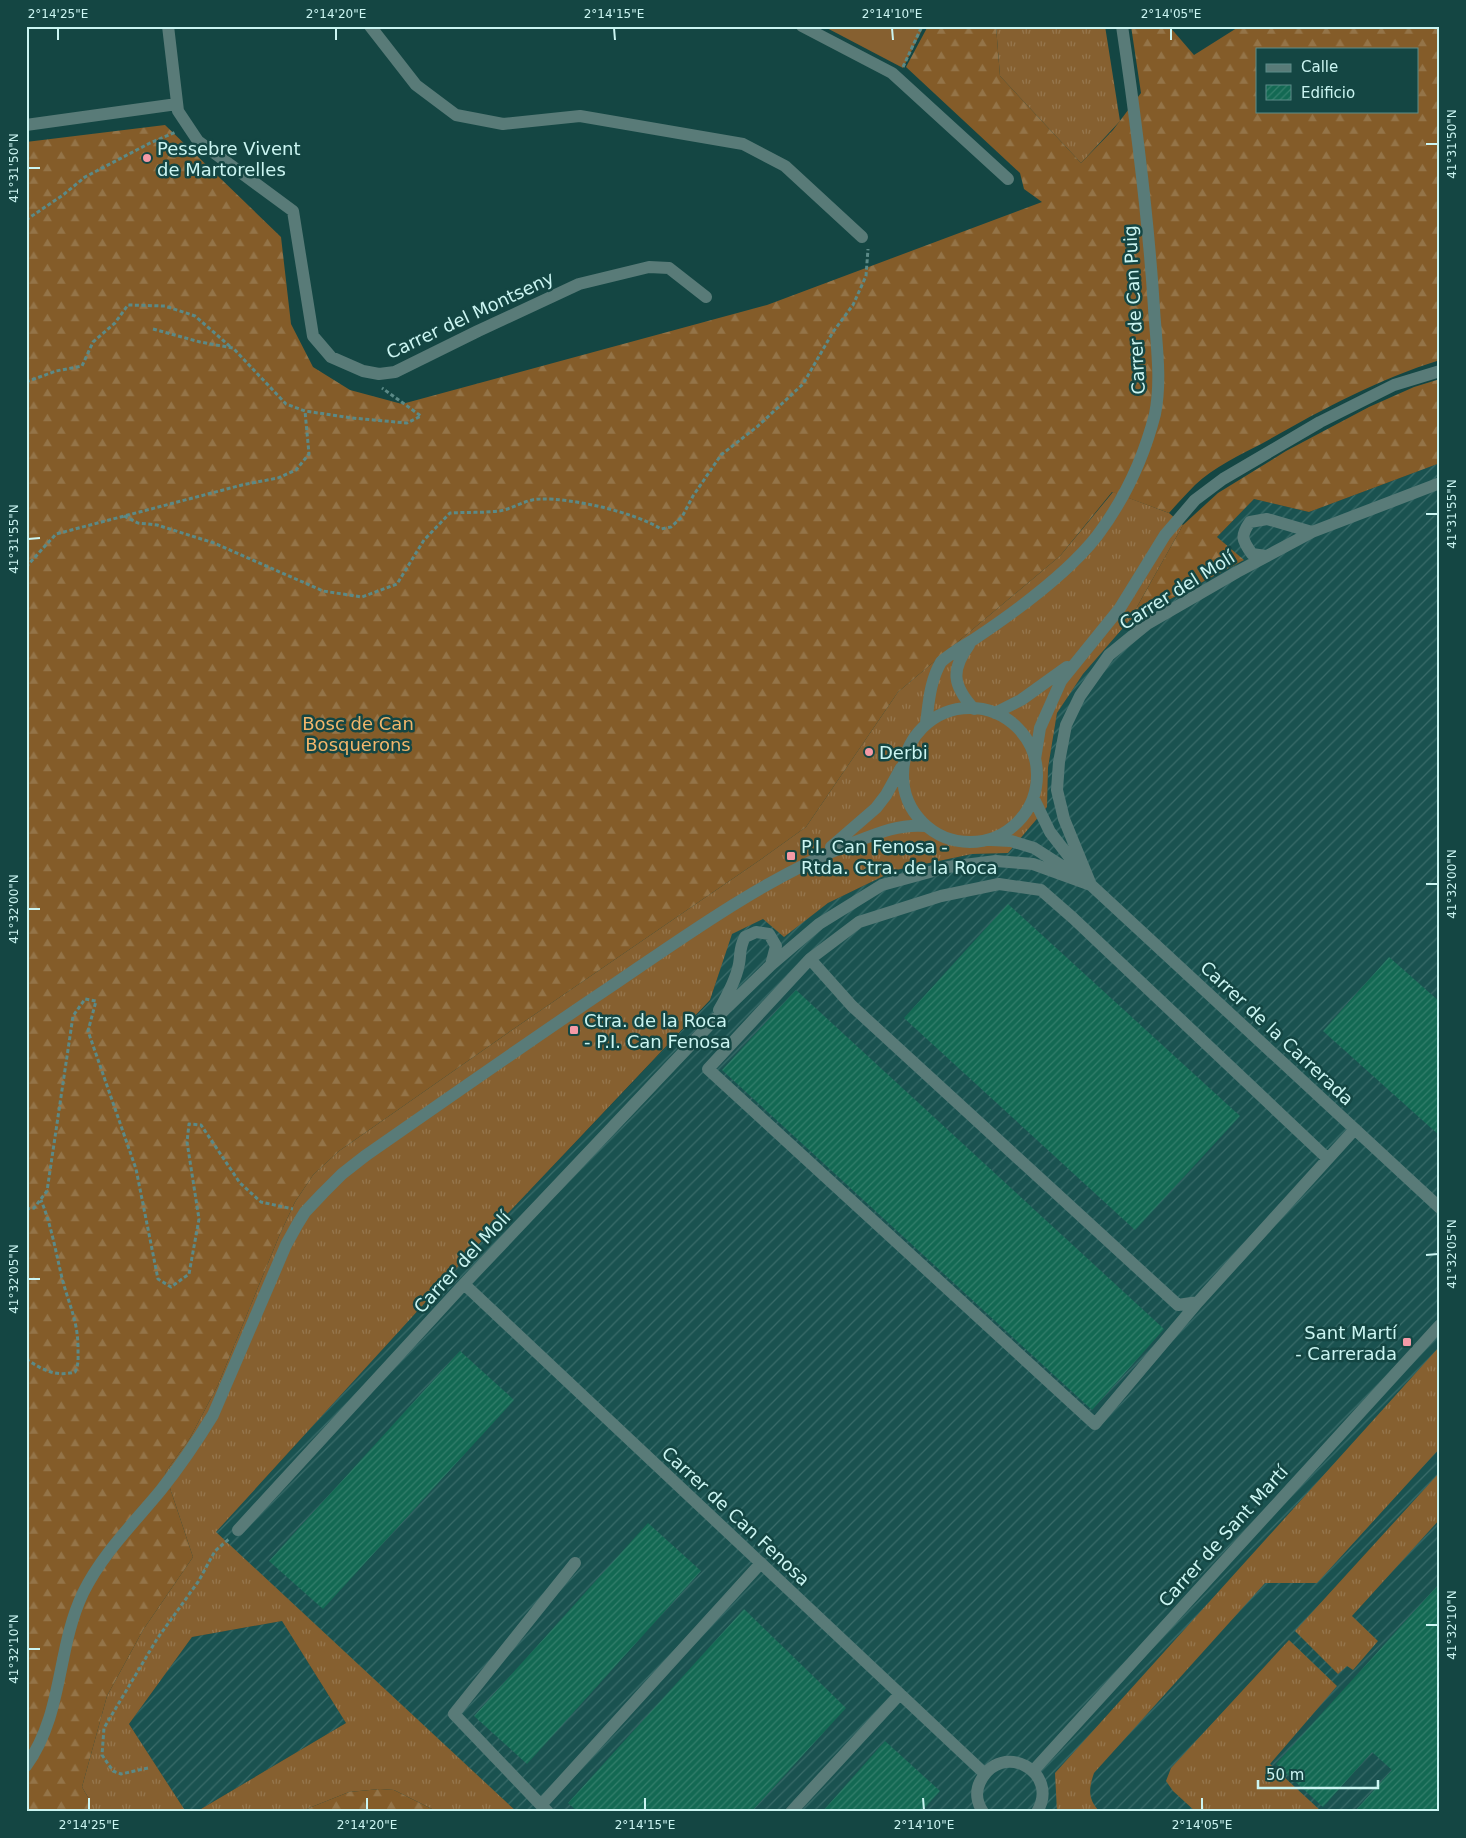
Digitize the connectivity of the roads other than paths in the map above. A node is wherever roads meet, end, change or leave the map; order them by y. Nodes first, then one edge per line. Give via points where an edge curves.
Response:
1 (168, 26) edge
2 (370, 26) edge
3 (802, 26) edge
4 (1122, 26) edge
5 (177, 104) junction
6 (26, 125) edge
7 (1008, 179) dead end
8 (862, 237) road end
9 (706, 297) dead end
10 (1440, 370) edge
11 (1440, 483) edge
12 (1312, 532) junction
13 (1266, 556) junction
14 (972, 640) junction
15 (1081, 656) junction
16 (974, 708) junction
17 (995, 713) junction
18 (926, 723) junction
19 (1036, 759) junction
20 (903, 765) junction
21 (1034, 799) junction
22 (926, 826) junction
23 (989, 839) junction
24 (819, 857) junction
25 (1091, 884) junction
26 (810, 959) junction
27 (771, 965) junction
28 (713, 1021) junction
29 (1355, 1129) junction
30 (1328, 1159) junction
31 (1440, 1208) edge
32 (464, 1284) junction
33 (1198, 1302) junction
34 (1440, 1325) edge
35 (238, 1530) road end
36 (575, 1563) dead end
37 (761, 1563) junction
38 (900, 1694) junction
39 (26, 1766) edge
40 (1033, 1771) junction
41 (984, 1773) junction
42 (545, 1808) edge
43 (791, 1812) edge
44 (983, 1812) edge
45 (1037, 1812) edge

1 - 5 street, Carrer del Montseny
2 - 8 street via 416,85 456,114 503,124 580,116 743,144 785,166
3 - 7 street via 892,73
4 - 14 street, Carrer de Can Puig via 1148,227 1157,352 1155,412 1122,499 1096,536 1052,580
5 - 6 street
5 - 9 street, Carrer del Montseny via 178,111 198,141 293,211 313,336 331,357 363,371 395,372 579,284 649,267 669,268
10 - 15 street via 1366,398 1284,442 1209,488 1174,523 1120,608
11 - 12 street
12 - 13 street, Carrer del Molí
12 - 13 street, Carrer del Molí via 1268,520 1250,522 1243,532 1244,542 1252,554
13 - 25 street, Carrer del Molí via 1147,624 1109,655 1080,696 1066,725 1058,790 1064,819
14 - 16 street, Carrer de Can Puig via 959,659 957,680 960,691
14 - 18 street, Carrer de Can Puig via 947,657 935,672
15 - 17 street via 1021,700
15 - 19 street via 1061,681 1040,728
16 - 17 street
16 - 18 street
17 - 19 street via 1015,726
18 - 20 street via 913,739
19 - 21 street
20 - 22 street via 902,781 907,797 916,816
20 - 24 street via 876,808
21 - 23 street via 1023,817 1004,833
21 - 25 street, Carrer de la Carrerada via 1050,832
22 - 23 street via 959,841
22 - 24 street via 886,829
23 - 25 street, Carrer de la Carrerada via 1034,848
24 - 39 street via 722,911 558,1022 342,1174 305,1212 286,1245 213,1415 182,1463 93,1573 69,1632 51,1716
25 - 27 street, Carrer del Molí via 1033,864 996,861 948,867 882,885 819,924
25 - 29 street, Carrer de la Carrerada
26 - 30 street via 859,922 940,896 999,884 1041,890
26 - 33 street via 852,1006 1178,1305
26 - 33 street via 708,1069 1095,1424
27 - 28 street, Carrer del Molí
27 - 28 street, Carrer del Molí via 776,946 769,934 756,932 745,937 730,991
28 - 32 street, Carrer del Molí
29 - 30 street
29 - 31 street, Carrer de la Carrerada
30 - 33 street
32 - 35 street, Carrer del Molí
32 - 37 street, Carrer de Can Fenosa
34 - 40 street, Carrer de Sant Martí
36 - 42 street via 454,1714
37 - 38 street, Carrer de Can Fenosa
37 - 42 street
38 - 41 street, Carrer de Can Fenosa
38 - 43 street
40 - 41 street via 1020,1763 1005,1762
40 - 45 street via 1043,1791
41 - 44 street via 977,1788 978,1804

